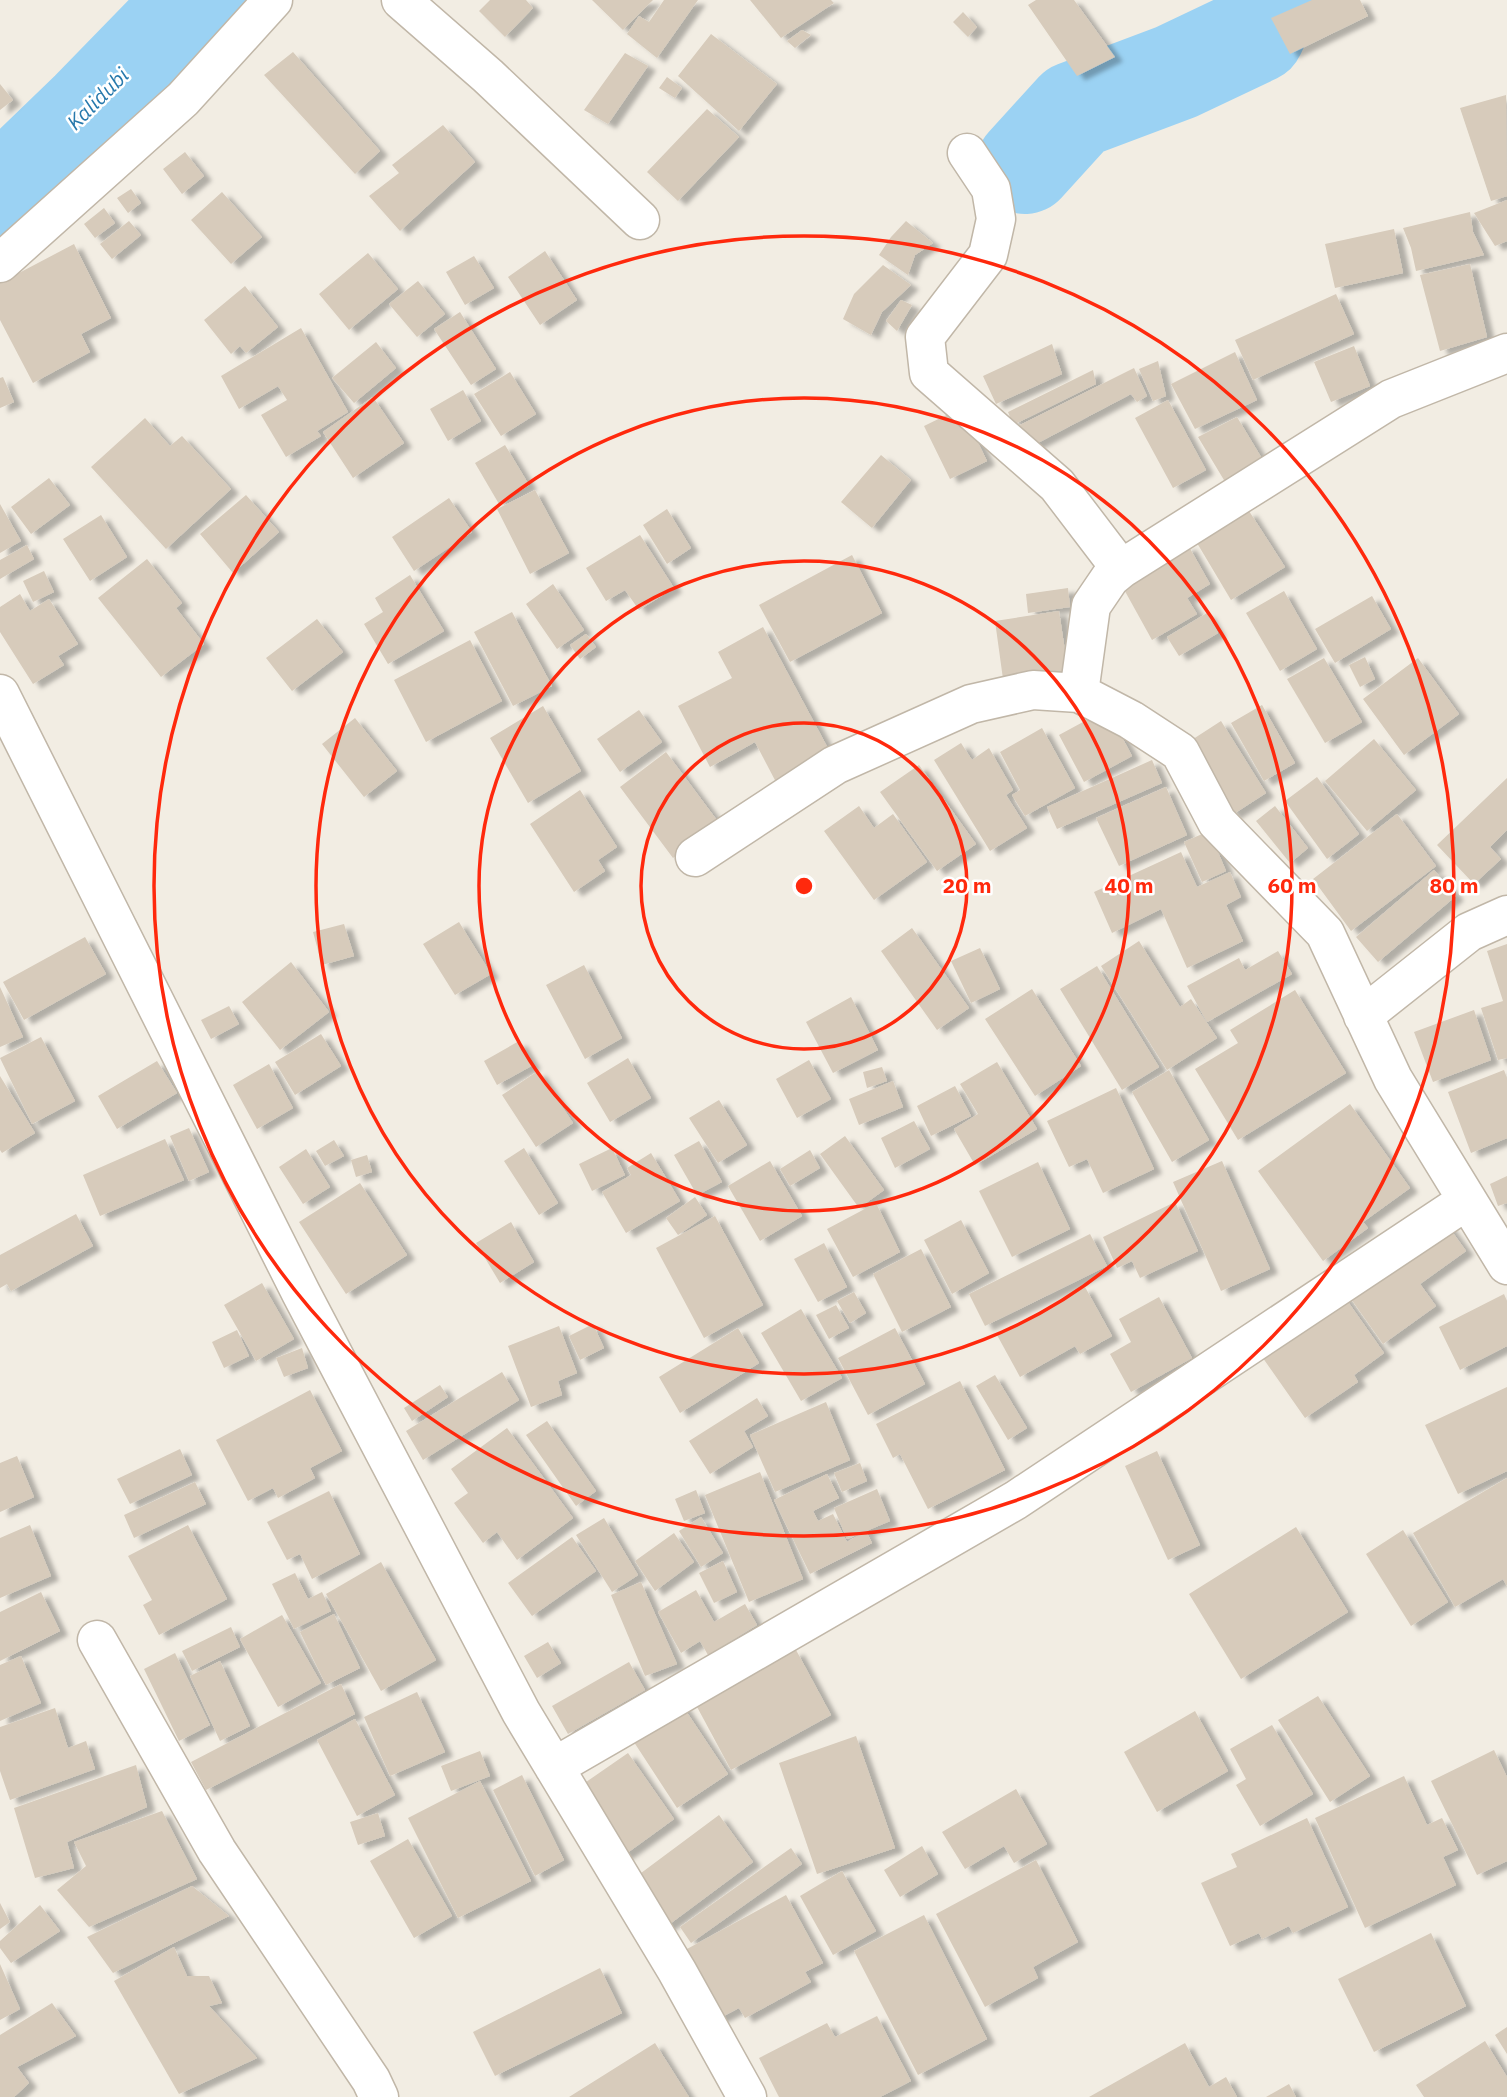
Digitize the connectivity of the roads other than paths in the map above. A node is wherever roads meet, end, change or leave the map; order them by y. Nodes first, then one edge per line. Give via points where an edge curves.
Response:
1 (274, 0) edge
2 (401, 0) edge
3 (967, 153) dead end
4 (640, 220) dead end
5 (0, 263) edge
6 (1507, 353) edge
7 (1121, 569) junction
8 (1079, 693) junction
9 (0, 694) edge
10 (695, 858) dead end
11 (1507, 915) edge
12 (1363, 1016) junction
13 (1466, 1201) junction
14 (1507, 1265) edge
15 (97, 1640) dead end
16 (554, 1767) junction
17 (379, 2097) edge
18 (747, 2097) edge

1 - 5 street via 183,99
2 - 4 street
3 - 7 street via 991,189 996,219 988,255 925,337 929,373 1057,485
6 - 7 street via 1391,399
7 - 8 street via 1091,606
8 - 10 street via 1033,690 971,704 835,765
8 - 12 street via 1180,752 1217,822 1325,933
9 - 16 street via 301,1293
11 - 12 street via 1469,932
12 - 13 street via 1393,1079
13 - 14 street
13 - 16 street via 1016,1500
15 - 17 street via 217,1851
16 - 18 street

